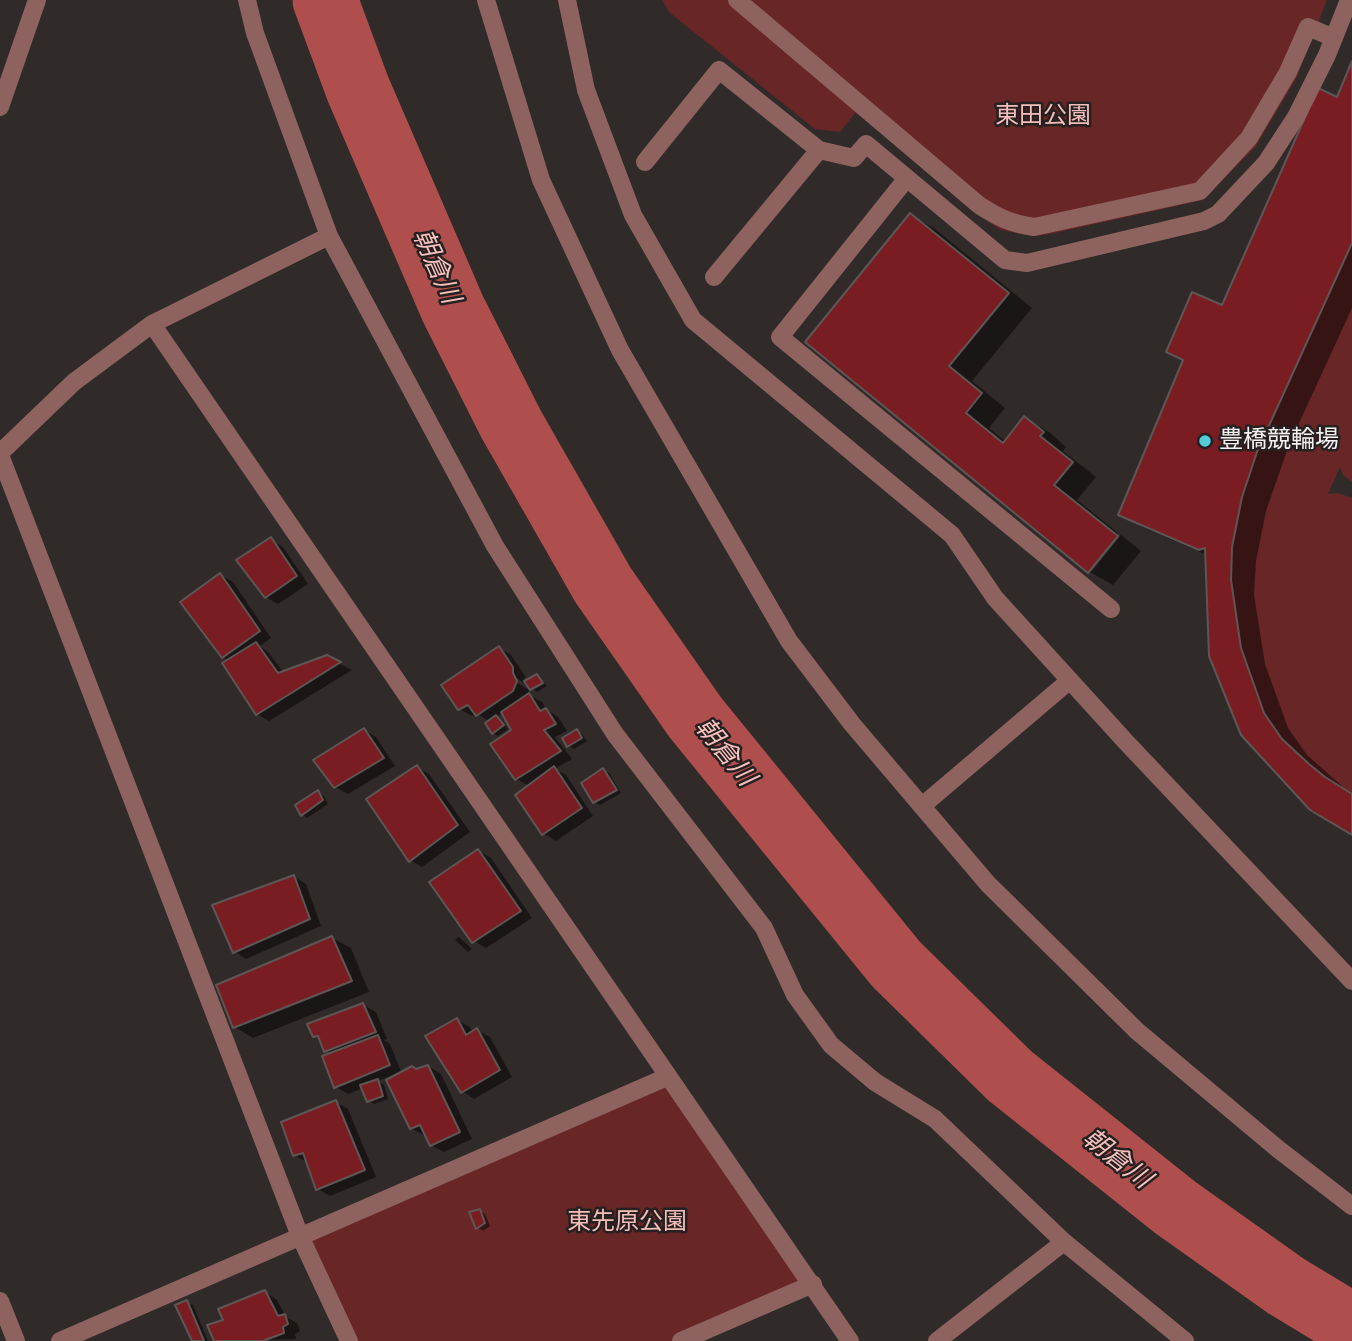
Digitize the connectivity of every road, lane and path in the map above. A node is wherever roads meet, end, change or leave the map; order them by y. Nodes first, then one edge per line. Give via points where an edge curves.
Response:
1 (37, 0) edge
2 (247, 0) edge
3 (485, 0) edge
4 (567, 0) edge
5 (737, 0) edge
6 (1349, 0) edge
7 (1334, 38) junction
8 (0, 107) edge
9 (819, 150) junction
10 (645, 163) dead end
11 (907, 178) junction
12 (329, 236) junction
13 (714, 277) dead end
14 (152, 324) junction
15 (0, 454) edge
16 (1111, 610) dead end
17 (1069, 681) junction
18 (922, 806) junction
19 (1352, 981) edge
20 (667, 1077) junction
21 (1352, 1206) edge
22 (300, 1236) junction
23 (1064, 1242) junction
24 (813, 1284) junction
25 (0, 1301) edge
26 (16, 1341) edge
27 (60, 1341) edge
28 (349, 1341) edge
29 (681, 1341) edge
30 (850, 1341) edge
31 (937, 1341) edge
32 (1185, 1341) edge

1 - 8 street
2 - 12 street
3 - 18 street via 541,180 620,350 789,641
4 - 17 street via 586,90 633,215 693,320 951,535 995,598
5 - 7 street via 979,205 1014,224 1034,227 1200,191 1249,138 1308,27
6 - 7 street
7 - 11 street via 1296,117 1266,163 1218,214 1204,221 1027,263 1005,260
9 - 10 street via 719,70
9 - 11 street via 854,159 866,144
9 - 13 street
11 - 16 street via 780,338
12 - 14 street
12 - 23 street via 495,546 615,734 764,928 795,995 831,1045 875,1082 935,1119
14 - 15 street via 74,382
14 - 20 street
15 - 22 street
17 - 18 street
17 - 19 street
18 - 21 street via 988,884 1137,1031
20 - 22 street
20 - 24 street
22 - 27 street
22 - 28 street
23 - 31 street
23 - 32 street
24 - 29 street
24 - 30 street
25 - 26 street

